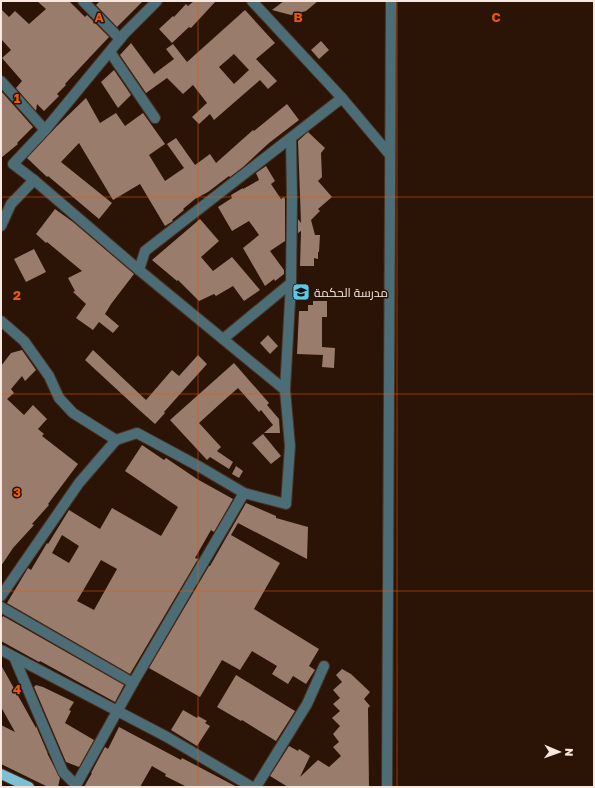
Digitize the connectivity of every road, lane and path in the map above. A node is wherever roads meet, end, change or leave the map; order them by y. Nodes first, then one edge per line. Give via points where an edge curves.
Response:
1 (83, 1) edge
2 (157, 1) edge
3 (252, 1) edge
4 (391, 1) edge
5 (120, 39) junction
6 (110, 52) junction
7 (1, 81) edge
8 (342, 98) junction
9 (155, 118) dead end
10 (45, 130) junction
11 (291, 138) junction
12 (390, 155) junction
13 (34, 180) junction
14 (1, 226) edge
15 (139, 270) junction
16 (291, 283) junction
17 (1, 321) edge
18 (223, 338) junction
19 (285, 390) junction
20 (116, 440) junction
21 (244, 493) junction
22 (1, 596) edge
23 (1, 607) edge
24 (1, 650) edge
25 (14, 657) junction
26 (324, 666) dead end
27 (133, 683) junction
28 (117, 712) junction
29 (1, 774) edge
30 (75, 786) edge
31 (29, 787) edge
32 (252, 787) edge
33 (256, 787) edge
34 (387, 787) edge

1 - 5 street
2 - 5 street
3 - 8 street
4 - 12 street
5 - 6 street
6 - 9 street
6 - 10 street
7 - 10 street
8 - 11 street
8 - 12 street
10 - 13 street via 13,164
11 - 15 street via 145,251
11 - 16 street
12 - 34 street
13 - 14 street via 11,204
13 - 15 street
15 - 18 street
16 - 18 street
16 - 19 street
17 - 20 street via 24,341 49,376 59,398 73,413
18 - 19 street
19 - 21 street via 290,446 286,504
20 - 21 street via 136,433
20 - 22 street via 79,483
21 - 27 street
23 - 27 street
24 - 25 street
25 - 28 street
25 - 30 street via 63,772
26 - 33 street via 307,704
27 - 28 street
28 - 30 street
28 - 32 street via 167,737
29 - 31 main road

